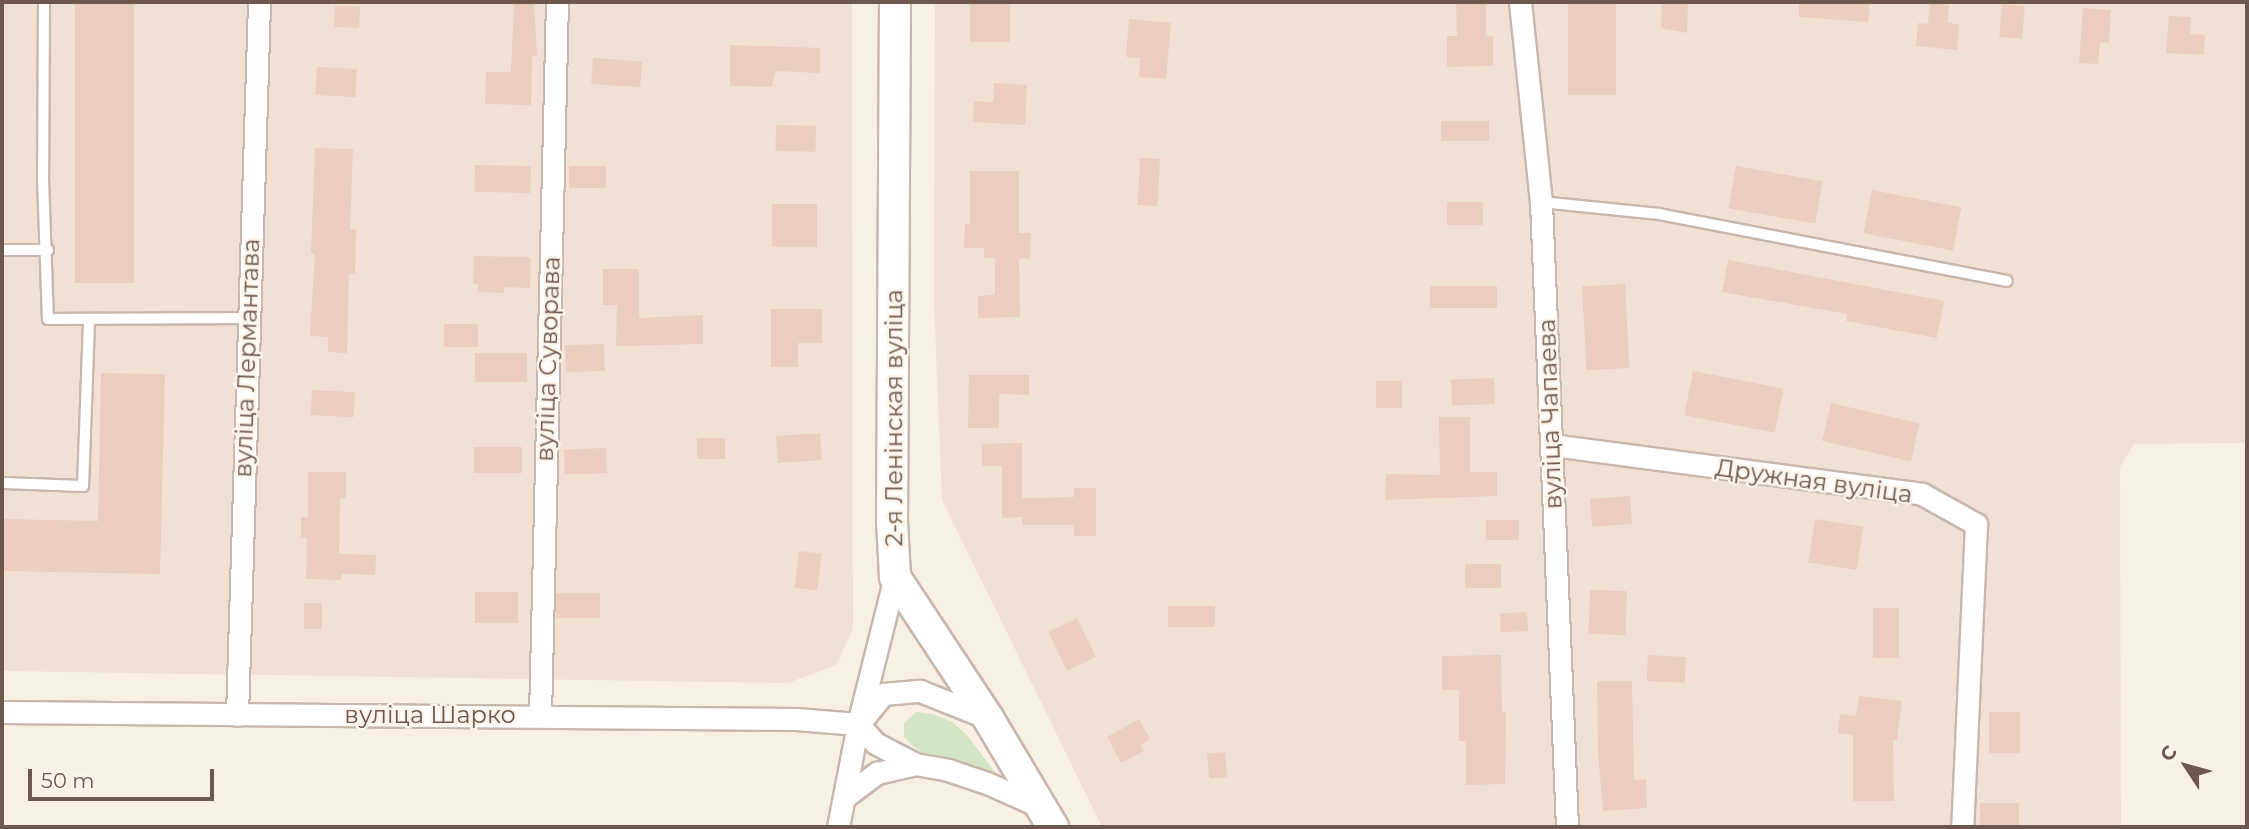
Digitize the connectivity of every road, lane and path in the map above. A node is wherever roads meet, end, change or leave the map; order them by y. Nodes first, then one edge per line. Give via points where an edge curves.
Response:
1 (44, 2) edge
2 (259, 2) edge
3 (557, 2) edge
4 (895, 2) edge
5 (1520, 2) edge
6 (1541, 202) junction
7 (2, 250) edge
8 (48, 250) junction
9 (2007, 281) dead end
10 (247, 317) junction
11 (89, 320) junction
12 (1552, 445) junction
13 (2, 483) edge
14 (895, 577) junction
15 (2, 712) edge
16 (237, 715) junction
17 (540, 716) junction
18 (988, 718) junction
19 (859, 724) junction
20 (915, 764) junction
21 (846, 796) junction
22 (1046, 817) edge
23 (838, 827) edge
24 (1567, 827) edge
25 (1962, 827) edge

1 - 8 lane via 43,178
2 - 10 street, вуліца Лермантава
3 - 17 street, вуліца Суворава
4 - 14 main road, 2-я Ленінская вуліца
5 - 6 street, вуліца Чапаева
6 - 9 lane via 1659,214
6 - 12 street, вуліца Чапаева
7 - 8 lane
8 - 11 lane via 48,319
10 - 11 lane
10 - 16 street, вуліца Лермантава
11 - 13 lane via 83,486
12 - 24 street, вуліца Чапаева
12 - 25 street, Дружная вуліца via 1922,494 1976,524
14 - 18 main road
14 - 19 street, 2-я Ленінская вуліца
15 - 16 street, вуліца Шарко
16 - 17 street, вуліца Шарко
17 - 19 street, вуліца Шарко
18 - 19 street via 920,691 883,694
18 - 22 main road
19 - 20 street via 875,743
19 - 21 street, 2-я Ленінская вуліца
20 - 21 street via 877,773
20 - 22 street via 987,783
21 - 23 street, 2-я Ленінская вуліца

